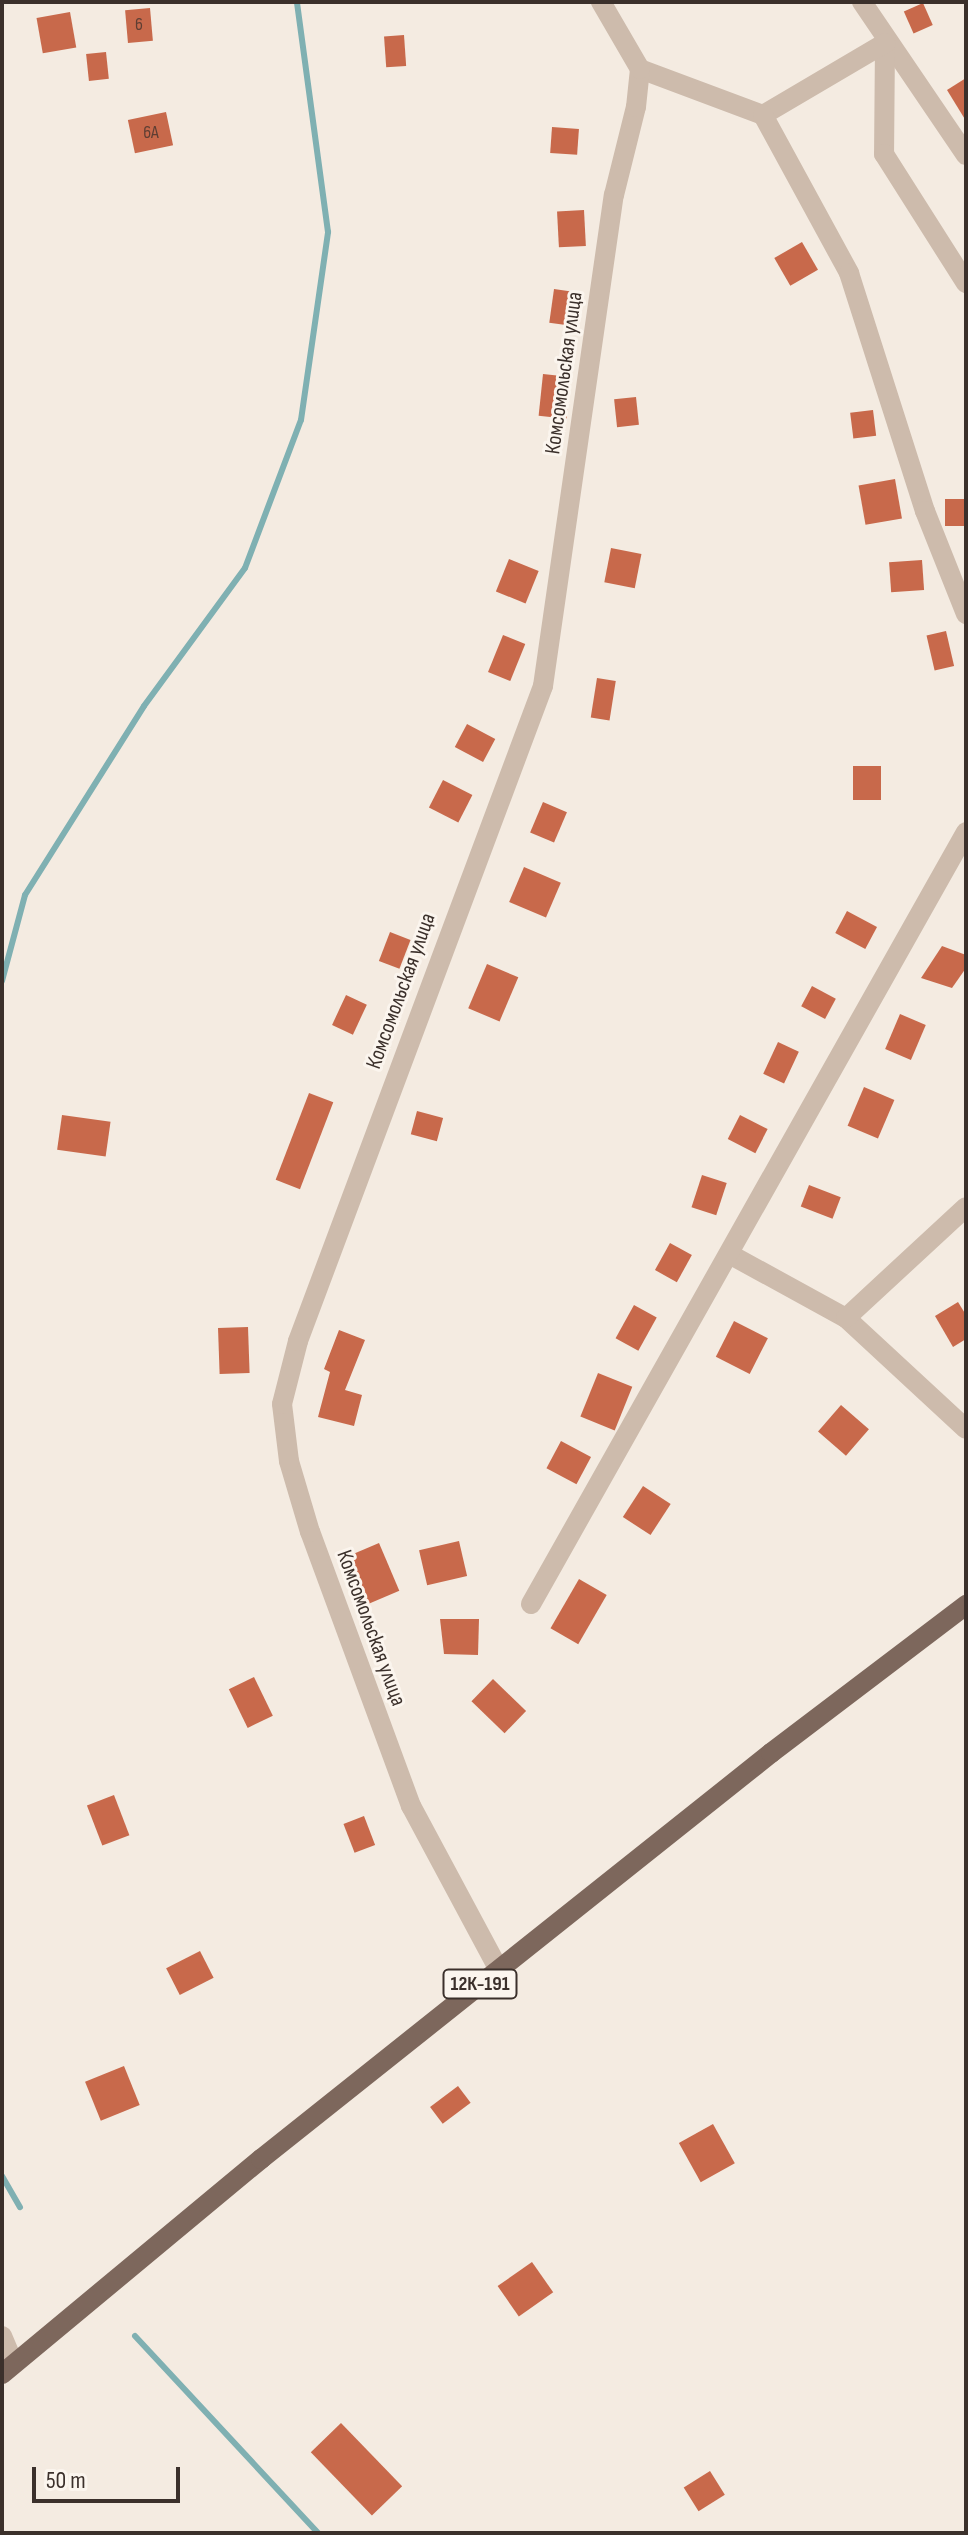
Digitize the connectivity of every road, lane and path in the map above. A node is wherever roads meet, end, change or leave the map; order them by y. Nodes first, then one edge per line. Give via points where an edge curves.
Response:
1 (601, 2) edge
2 (862, 2) edge
3 (885, 43) junction
4 (640, 69) junction
5 (763, 115) junction
6 (966, 155) edge
7 (966, 283) edge
8 (966, 614) edge
9 (966, 832) edge
10 (966, 1207) edge
11 (731, 1255) junction
12 (846, 1318) junction
13 (966, 1429) edge
14 (531, 1604) dead end
15 (966, 1605) edge
16 (499, 1970) junction
17 (2, 2336) edge
18 (8, 2369) edge

1 - 4 street
2 - 3 street
3 - 5 street
3 - 6 street
3 - 7 street via 884,154
4 - 5 street
4 - 16 street, Комсомольская улица via 614,195 543,686 298,1341 282,1404 289,1461 310,1532 411,1806
5 - 8 street via 849,273 925,511
9 - 11 street
10 - 12 street
11 - 12 street
11 - 14 street
12 - 13 street
15 - 16 main road, 12К-191
16 - 18 main road, 12К-191
17 - 18 street

